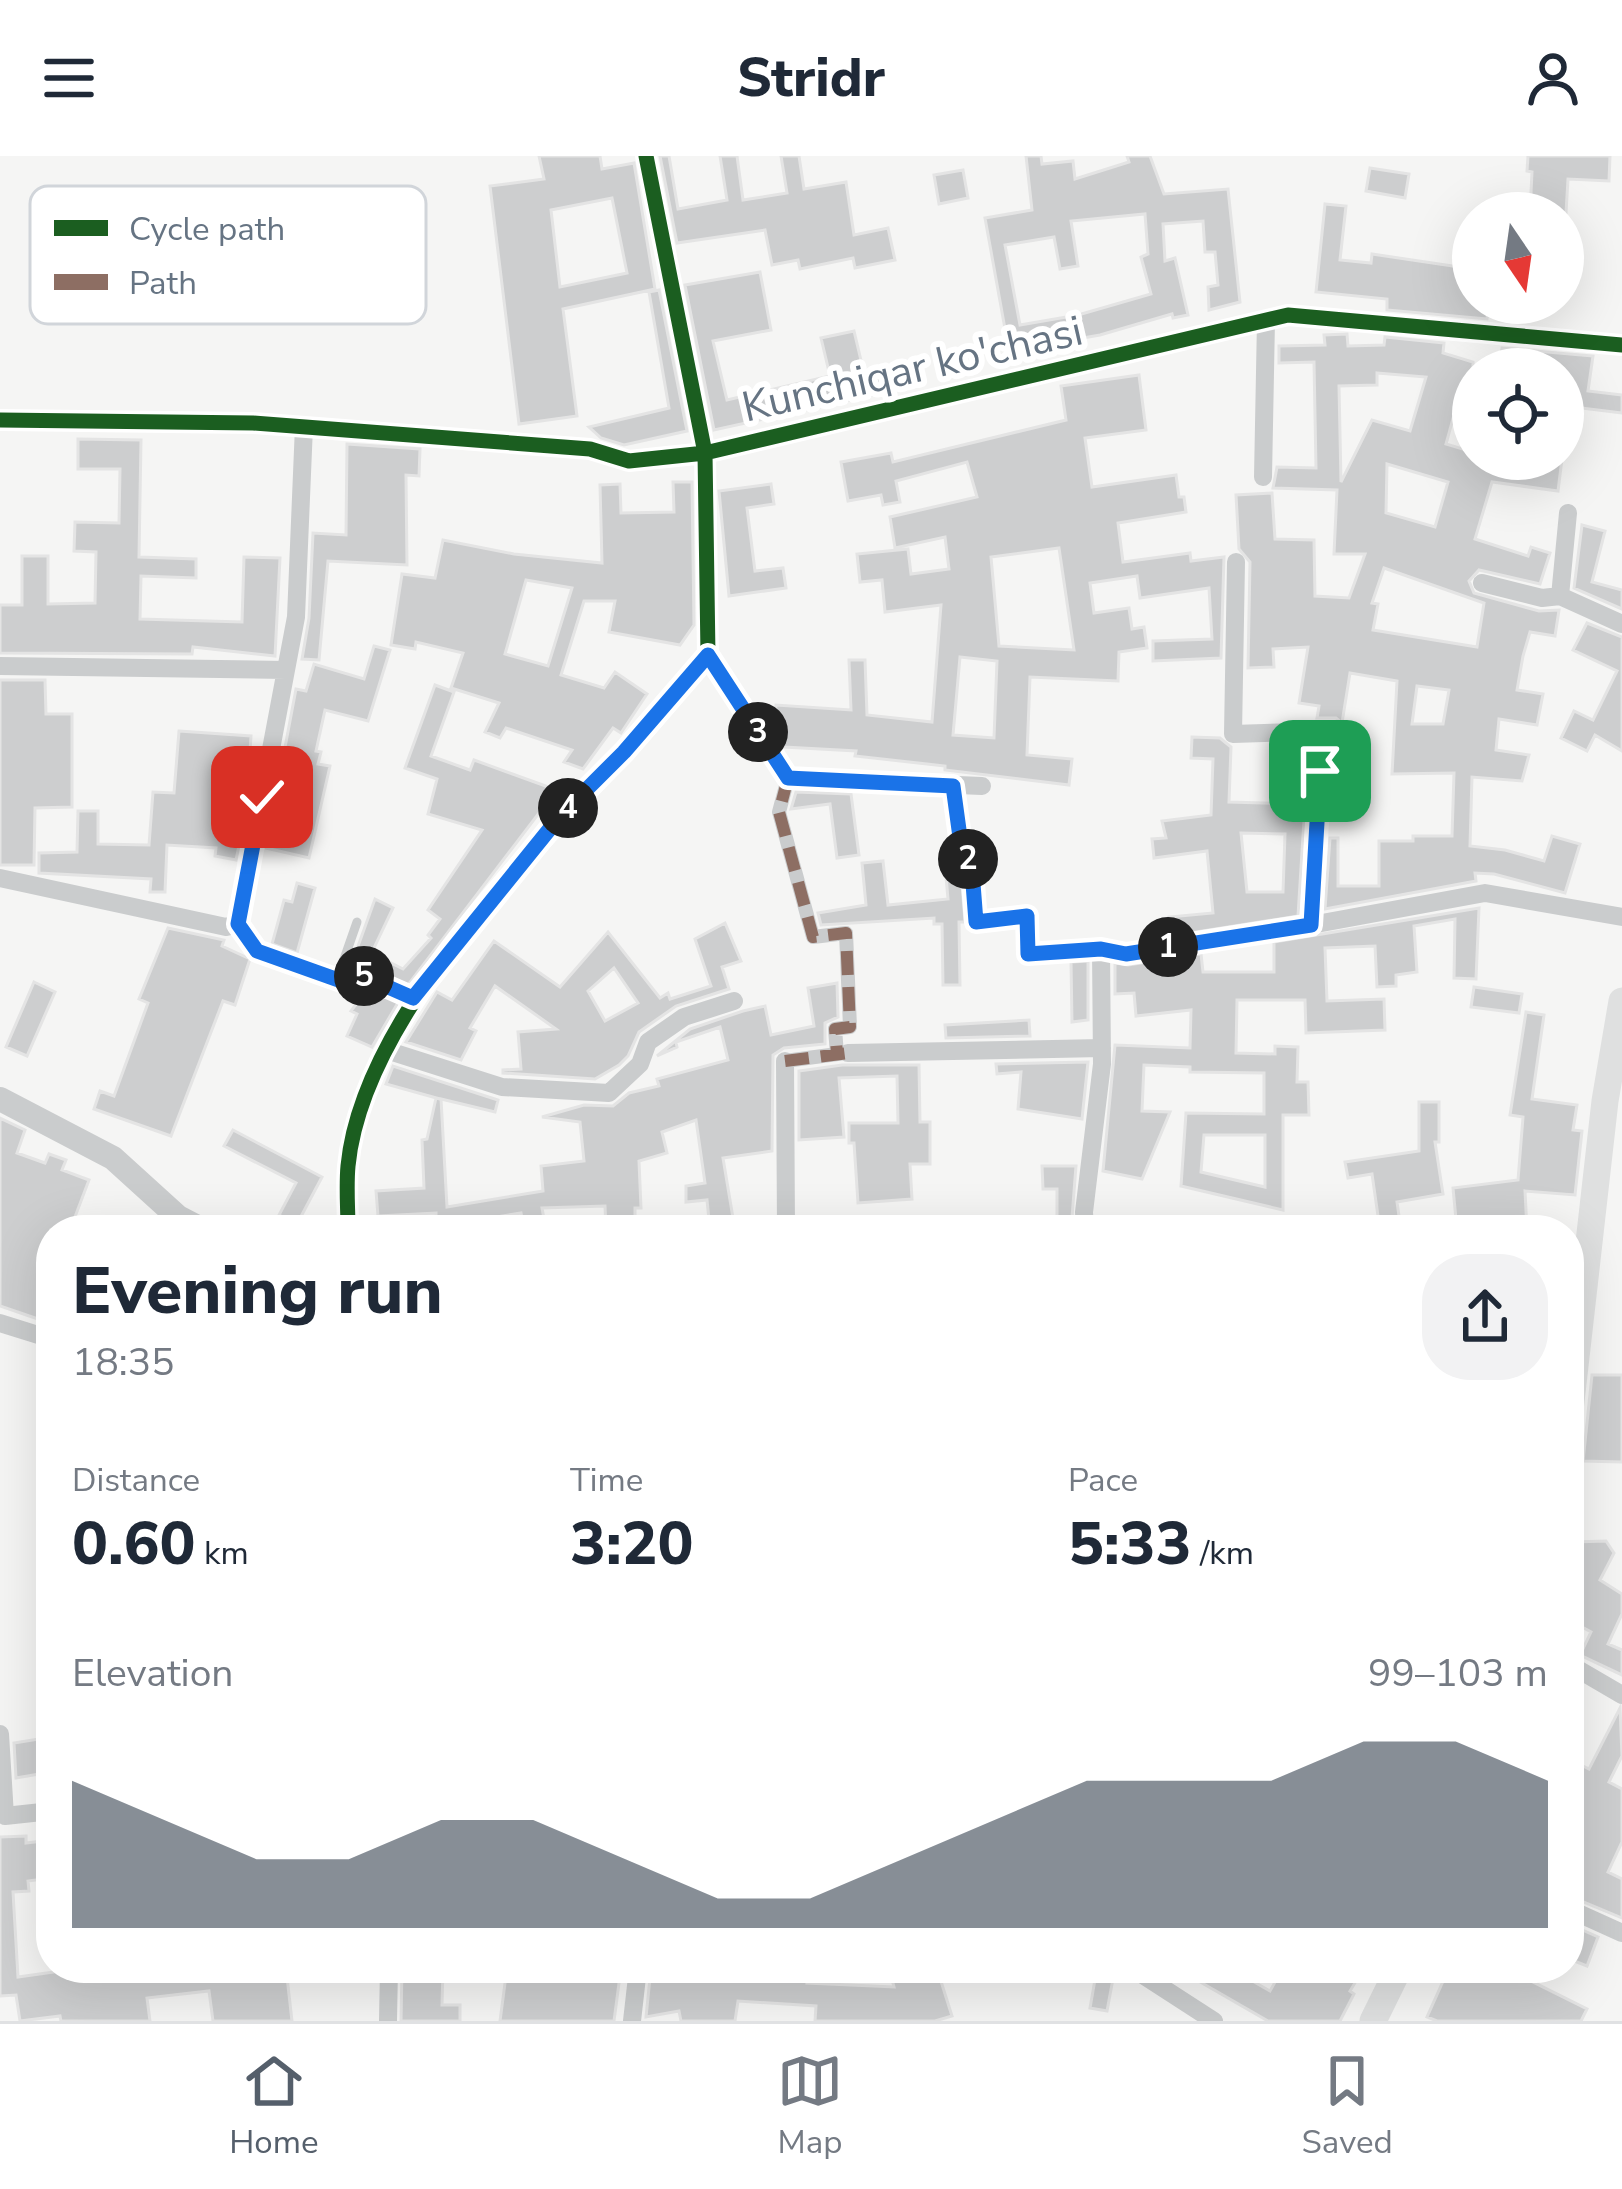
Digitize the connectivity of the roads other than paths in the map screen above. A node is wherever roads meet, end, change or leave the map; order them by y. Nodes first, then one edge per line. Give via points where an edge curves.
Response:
1 (646, 156) edge
2 (1267, 320) junction
3 (1622, 345) edge
4 (0, 419) edge
5 (304, 426) junction
6 (705, 453) junction
7 (1263, 477) dead end
8 (1568, 513) dead end
9 (1236, 562) dead end
10 (1482, 583) dead end
11 (1560, 596) junction
12 (1622, 624) edge
13 (708, 655) junction
14 (0, 666) edge
15 (286, 670) junction
16 (788, 778) junction
17 (953, 786) junction
18 (982, 787) dead end
19 (963, 859) joint
20 (0, 878) edge
21 (1622, 917) edge
22 (357, 922) dead end
23 (238, 924) junction
24 (1311, 925) junction
25 (1101, 949) junction
26 (347, 969) junction
27 (413, 998) junction
28 (734, 1001) dead end
29 (1622, 1001) edge
30 (1102, 1048) junction
31 (386, 1050) junction
32 (843, 1053) junction
33 (785, 1061) joint
34 (0, 1099) edge
35 (1611, 1151) edge
36 (176, 1215) edge
37 (349, 1215) edge
38 (786, 1215) edge
39 (1084, 1215) edge
40 (1584, 1258) edge
41 (0, 1323) edge
42 (36, 1334) edge
43 (1584, 1673) edge
44 (1622, 1695) edge
45 (0, 1734) edge
46 (36, 1812) edge
47 (1584, 1917) edge
48 (1622, 1933) edge
49 (388, 1983) edge
50 (636, 1983) edge
51 (1155, 1983) edge
52 (1392, 1983) edge
53 (388, 2021) edge
54 (632, 2021) edge
55 (1214, 2021) edge
56 (1373, 2021) edge

1 - 6 street
2 - 3 street, Kunchiqar ko'chasi via 1288,315
2 - 6 street, Kunchiqar ko'chasi
2 - 7 street
4 - 5 street, Kunchiqar ko'chasi
5 - 6 street, Kunchiqar ko'chasi via 590,449 629,461
5 - 15 street via 296,617
6 - 13 street
8 - 11 street
9 - 24 street via 1233,734 1331,731 1320,771
10 - 11 street
11 - 12 street
13 - 16 street
13 - 27 street via 561,815
14 - 15 street
15 - 23 street
16 - 17 street
16 - 32 street via 779,812 813,937 846,933 850,1027 835,1029
17 - 18 street
17 - 19 street
19 - 25 street via 971,858 976,922 1027,916 1028,954
20 - 23 street
21 - 24 street via 1485,893
22 - 26 lane
23 - 26 street via 257,951 344,982
24 - 25 street via 1126,954
25 - 30 street
26 - 27 lane
27 - 31 street
28 - 31 street via 684,1017 648,1042 640,1064 609,1093 502,1087
29 - 35 main road via 1605,1101
30 - 32 street
30 - 39 street
31 - 37 street via 348,1164
32 - 33 street
33 - 38 street
34 - 36 street via 113,1158
35 - 40 main road
41 - 42 street
43 - 44 street
45 - 46 street via 5,1816
47 - 48 street
49 - 53 street
50 - 54 street
51 - 55 street
52 - 56 main road

